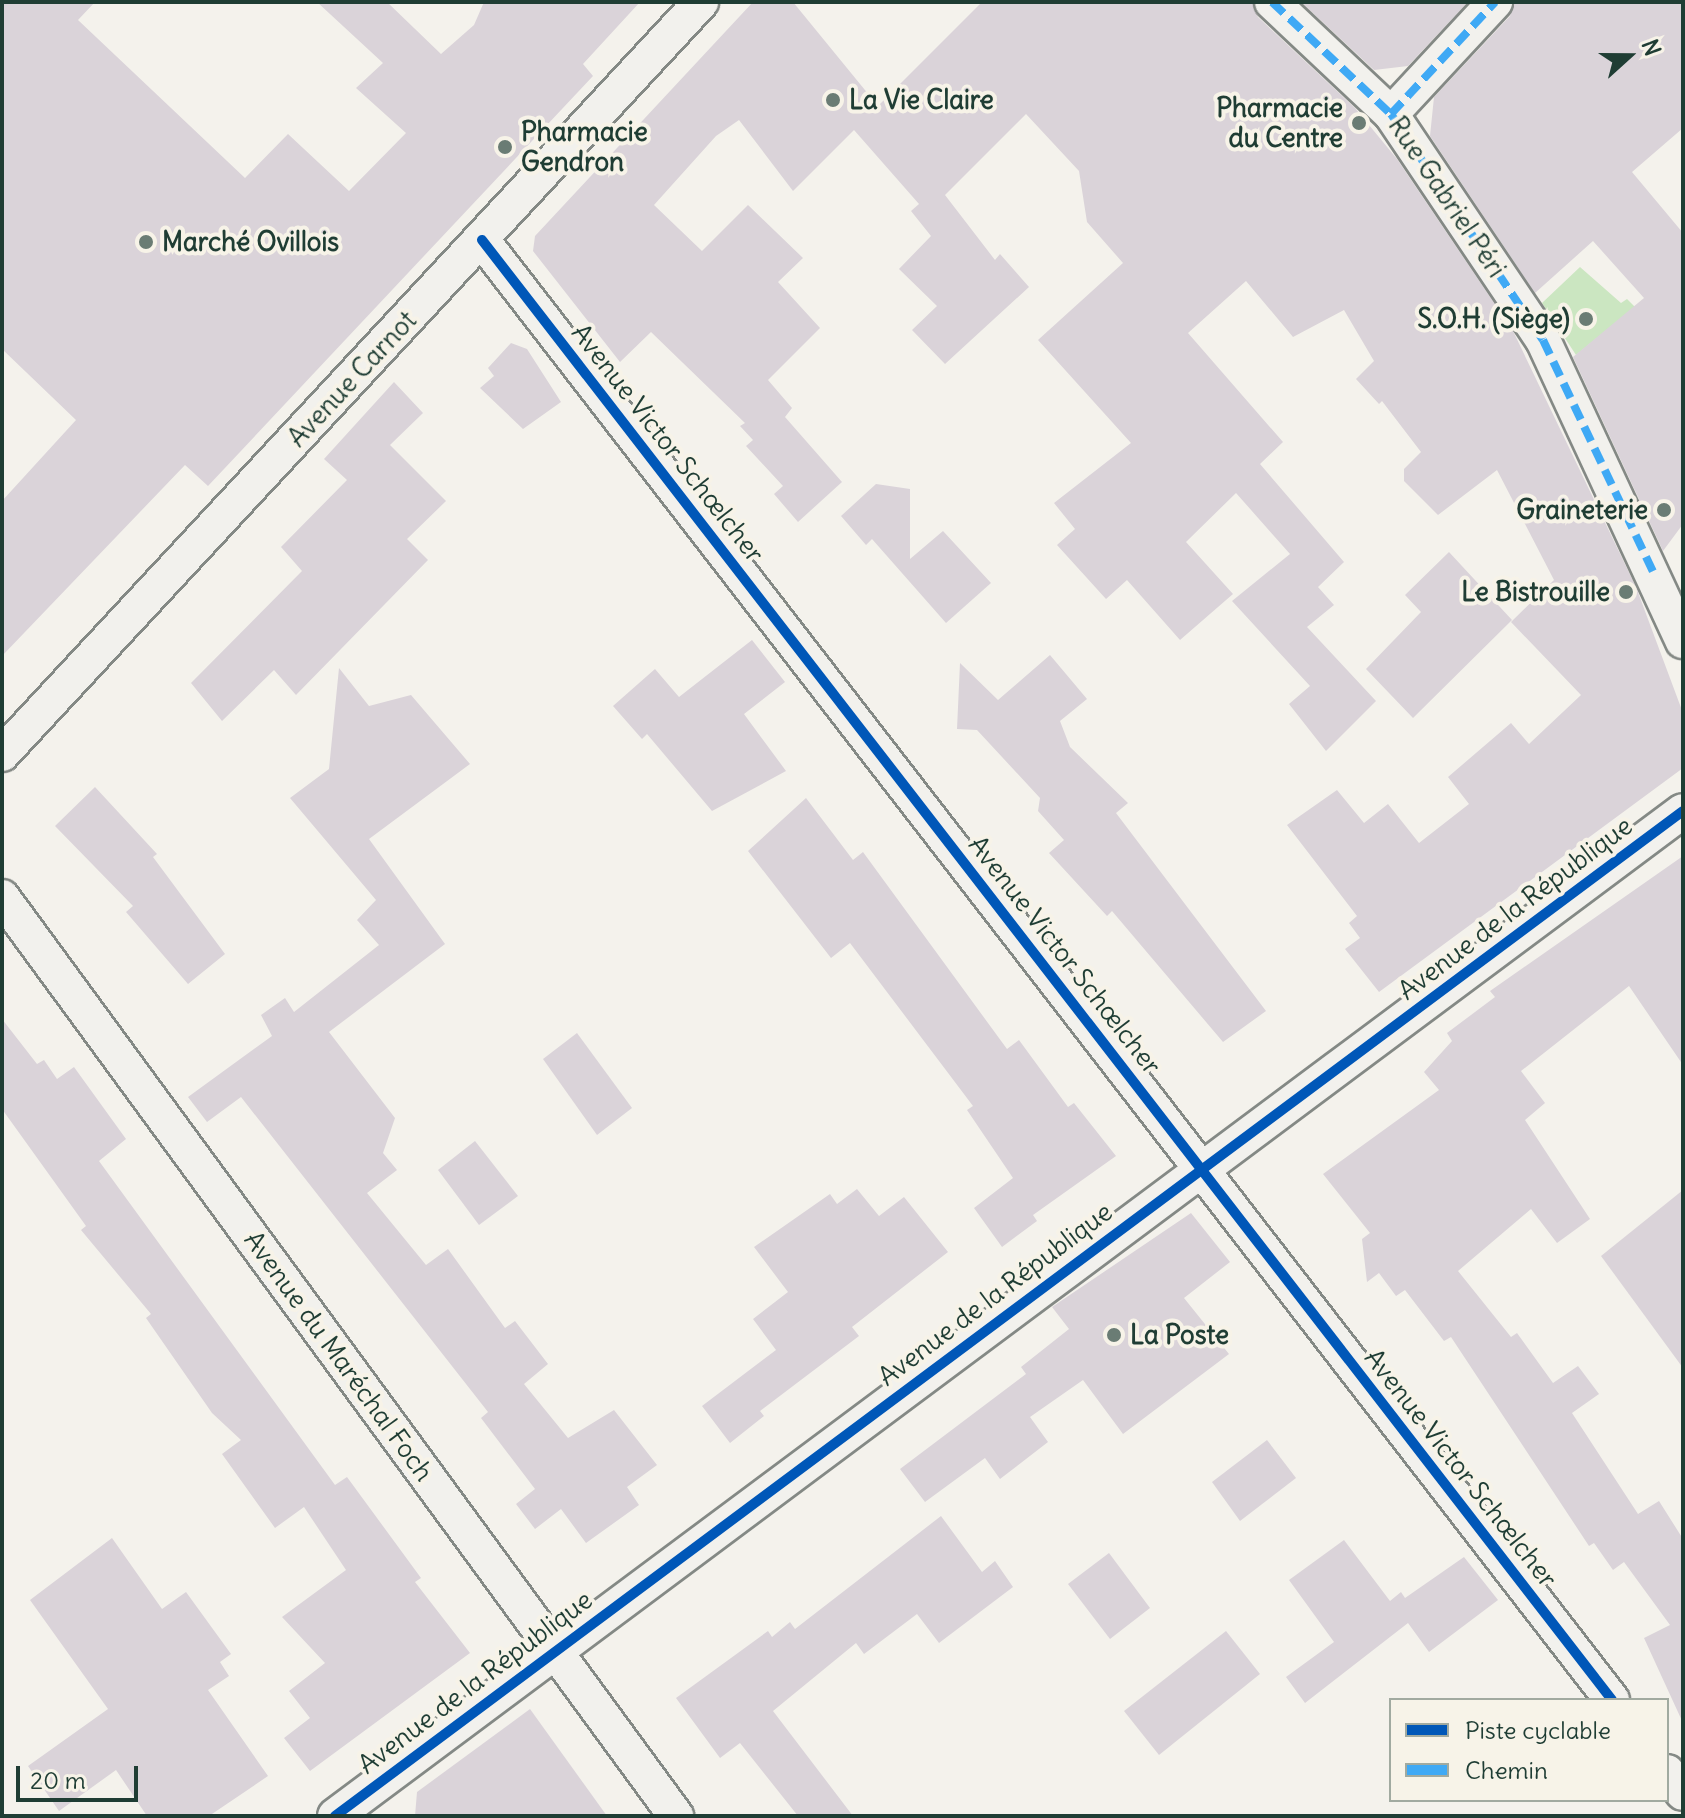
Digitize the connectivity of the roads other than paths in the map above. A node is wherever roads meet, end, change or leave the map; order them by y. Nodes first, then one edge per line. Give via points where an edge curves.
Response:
1 (701, 2) edge
2 (1272, 2) edge
3 (1495, 2) edge
4 (1391, 114) junction
5 (482, 240) junction
6 (1678, 627) edge
7 (2, 754) edge
8 (1683, 811) edge
9 (2, 897) edge
10 (1202, 1167) junction
11 (553, 1649) junction
12 (1610, 1698) edge
13 (1669, 1775) edge
14 (1683, 1793) edge
15 (348, 1812) edge
16 (676, 1816) edge

1 - 5 street, Avenue Carnot
2 - 4 street, Rue Gabriel Péri
3 - 4 street
4 - 6 street, Rue Gabriel Péri via 1543,340
5 - 7 street, Avenue Carnot
5 - 10 street, Avenue Victor Schœlcher
8 - 10 street, Avenue de la République
9 - 11 street, Avenue du Maréchal Foch
10 - 11 street, Avenue de la République
10 - 12 street, Avenue Victor Schœlcher
11 - 15 street, Avenue de la République
11 - 16 street, Avenue du Maréchal Foch
13 - 14 street

